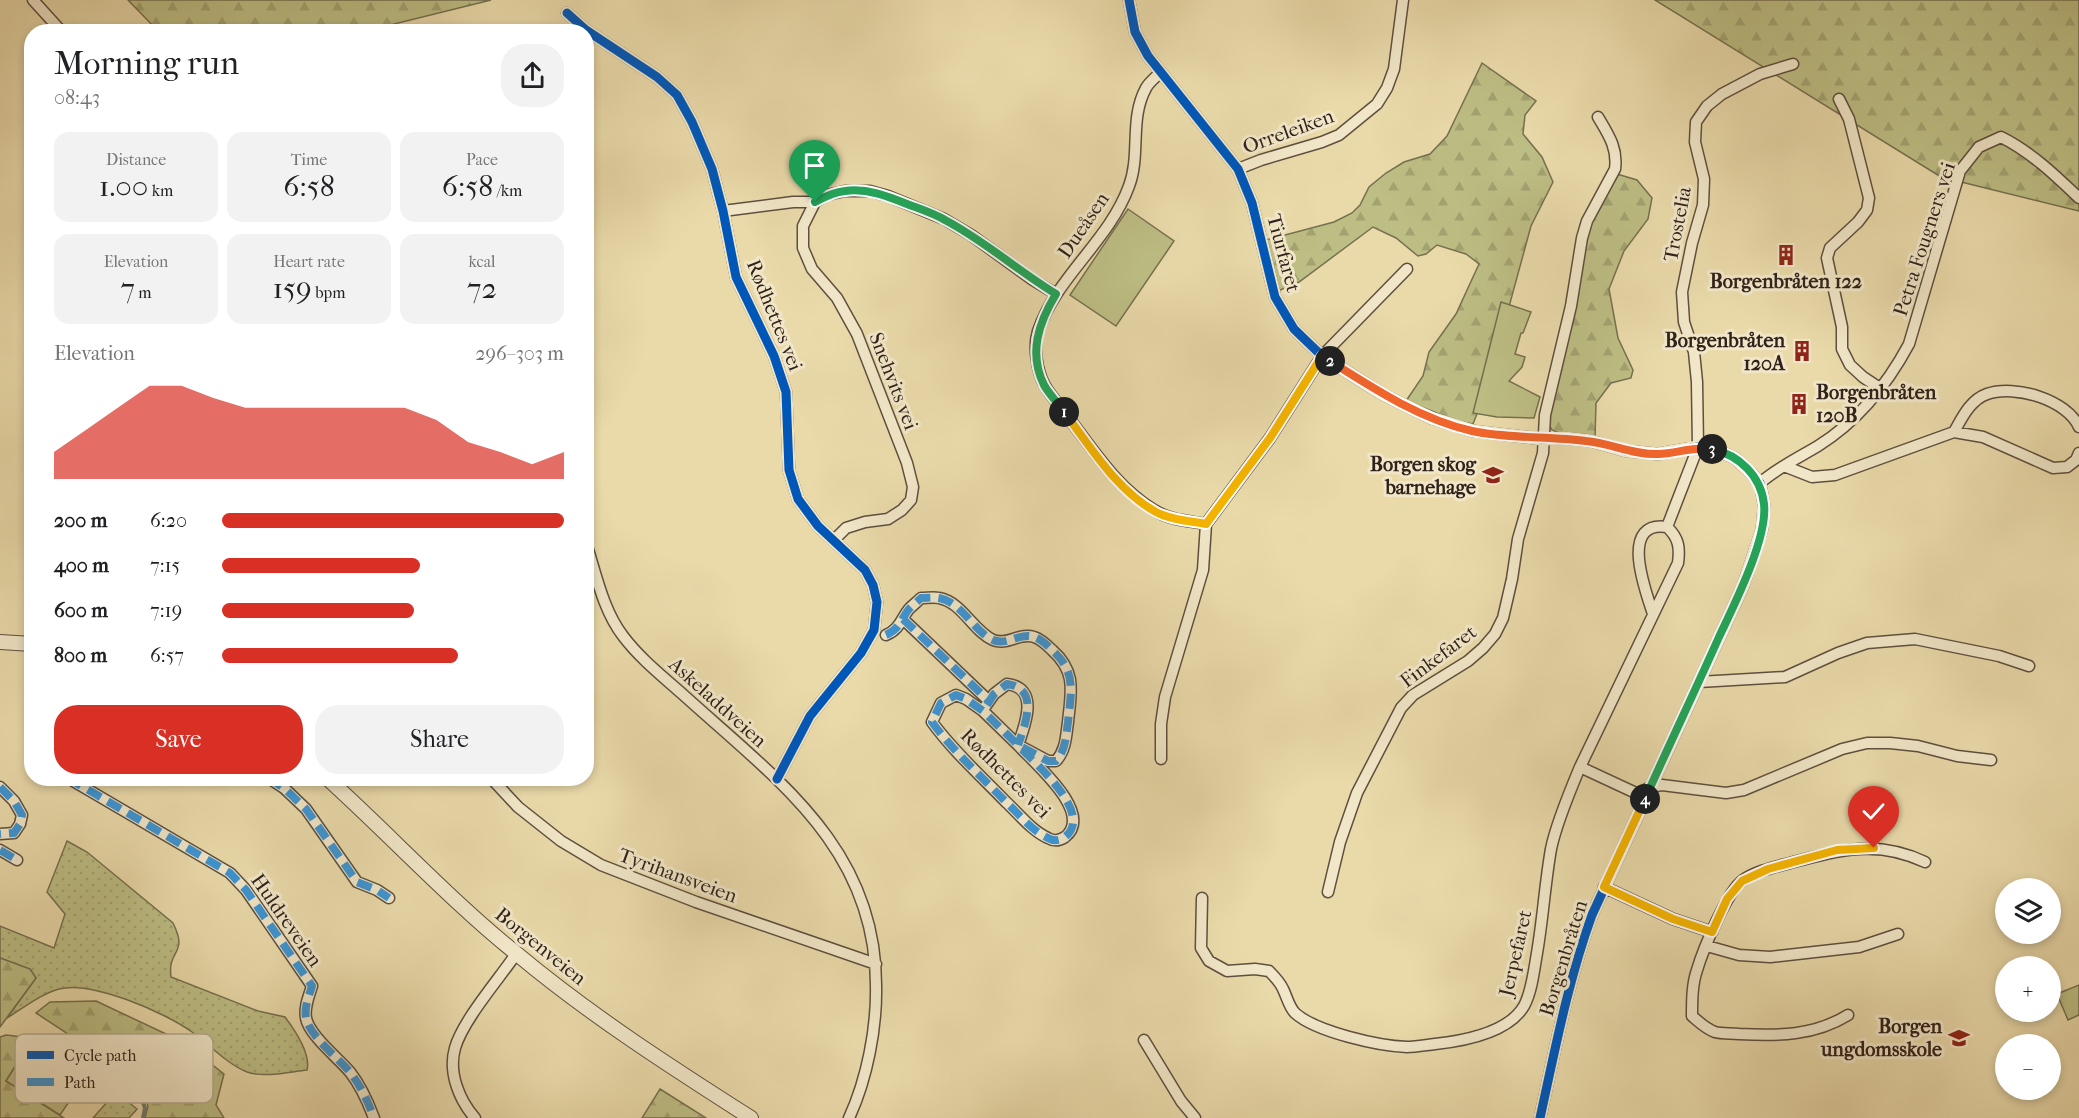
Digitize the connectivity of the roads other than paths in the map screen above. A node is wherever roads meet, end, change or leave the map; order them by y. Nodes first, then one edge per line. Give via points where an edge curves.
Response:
1 (33, 0) edge
2 (1129, 0) edge
3 (1403, 0) edge
4 (567, 13) dead end
5 (55, 24) edge
6 (579, 24) edge
7 (594, 35) edge
8 (1793, 64) dead end
9 (1161, 72) junction
10 (1839, 99) dead end
11 (1598, 117) dead end
12 (1238, 169) junction
13 (2079, 198) edge
14 (815, 202) junction
15 (723, 211) junction
16 (1407, 269) dead end
17 (1056, 294) junction
18 (1322, 356) junction
19 (1881, 389) junction
20 (2079, 427) edge
21 (1954, 432) junction
22 (1542, 439) junction
23 (1698, 447) junction
24 (2079, 453) edge
25 (1784, 466) junction
26 (1760, 483) junction
27 (1206, 524) junction
28 (1666, 528) junction
29 (834, 540) junction
30 (594, 567) edge
31 (1653, 614) junction
32 (903, 619) junction
33 (886, 635) dead end
34 (0, 637) edge
35 (0, 642) edge
36 (24, 644) edge
37 (2029, 666) dead end
38 (1699, 682) junction
39 (989, 701) junction
40 (983, 711) junction
41 (1018, 745) junction
42 (1161, 759) dead end
43 (1991, 760) dead end
44 (1580, 767) junction
45 (777, 779) junction
46 (82, 786) edge
47 (281, 786) edge
48 (336, 786) edge
49 (498, 786) edge
50 (0, 787) edge
51 (1650, 787) junction
52 (0, 834) edge
53 (0, 850) edge
54 (17, 860) dead end
55 (1924, 862) dead end
56 (1604, 887) junction
57 (1328, 892) dead end
58 (389, 898) dead end
59 (1202, 898) dead end
60 (1712, 932) junction
61 (1898, 934) dead end
62 (1707, 946) junction
63 (516, 954) junction
64 (876, 964) junction
65 (1848, 1015) dead end
66 (1144, 1040) dead end
67 (374, 1118) edge
68 (475, 1118) edge
69 (752, 1118) edge
70 (849, 1118) edge
71 (1195, 1118) edge
72 (1540, 1118) edge

1 - 5 street
2 - 9 street, Tiurfaret via 1135,32
3 - 12 street, Orreleiken via 1394,69 1377,104 1339,135
4 - 6 street, Rødhettes vei
7 - 15 street, Rødhettes vei via 677,95 712,169
8 - 23 street, Trostelia via 1760,74 1722,94 1696,122 1695,142 1704,179 1703,205 1682,292 1684,322 1694,352
9 - 12 street, Tiurfaret
9 - 17 street, Dueåsen via 1147,86 1137,111 1130,185 1112,220
10 - 19 street via 1849,119 1869,198 1867,210 1858,222 1830,248 1829,273 1842,327 1842,349 1850,365
11 - 22 street via 1614,145 1617,159 1587,221
12 - 18 street, Tiurfaret via 1252,203 1275,297 1294,329
13 - 19 street, Petra Fougners vei via 2019,146 2001,137 1979,147 1960,171 1909,344
14 - 15 street
14 - 17 street via 845,191 888,196 944,219
14 - 29 street, Snehvits vei via 803,226 803,248 812,269 837,298 857,334 913,487 911,500 902,510 888,519 846,528
15 - 29 street, Rødhettes vei via 736,277 774,356 786,392 789,470 798,499
16 - 18 street
17 - 27 street, Dueåsen via 1037,334 1038,366 1044,385 1115,479 1141,502 1171,518
18 - 22 street, Tiurfaret via 1382,394 1431,418 1473,431
18 - 27 street via 1270,438
19 - 25 street, Petra Fougners vei via 1834,435
20 - 21 street via 2061,407 2035,394 2008,391 1986,394 1969,406
21 - 24 street via 1983,437 2053,468 2067,466
21 - 25 street via 1835,475 1812,477
22 - 23 street, Tiurfaret via 1591,441 1626,451 1658,454
22 - 57 street, Finkefaret via 1543,453 1518,538 1503,618 1484,648 1413,695 1401,708 1357,793
23 - 26 street via 1735,458
23 - 28 street
25 - 26 street
26 - 38 street, Borgenbråten via 1762,529 1743,586
27 - 42 street via 1203,570 1165,698
28 - 31 street, Jerpefaret via 1678,542 1678,563
28 - 31 street via 1649,529 1639,546 1644,588
29 - 45 street, Rødhettes vei via 865,570 873,585 877,602 874,630 861,653 810,716
30 - 45 street, Askeladdveien via 610,616 622,636
31 - 44 street, Jerpefaret
32 - 33 street, Rødhettes vei
32 - 39 street
32 - 41 street, Rødhettes vei via 921,598 940,598 954,605 996,642 1032,636 1063,659 1071,681 1061,756 1048,761
34 - 35 street
35 - 36 street
37 - 38 street via 1915,639 1867,643 1785,677
38 - 51 street, Borgenbråten
39 - 40 street
39 - 41 street via 1007,684 1023,691 1028,703
40 - 41 street, Rødhettes vei
40 - 41 street, Rødhettes vei via 956,695 941,703 932,722 1035,829 1047,838 1064,838 1073,823 1067,798
43 - 51 street via 1890,742 1867,743 1842,749 1744,790 1726,793
44 - 51 street via 1638,794
44 - 59 street, Jerpefaret via 1552,847 1528,994 1513,1018 1491,1032 1409,1047 1384,1045 1313,1025 1295,1013 1269,971 1227,971 1209,961 1201,948
45 - 64 street, Askeladdveien via 837,849 862,902
46 - 67 street, Huldreveien via 230,873 246,890 312,986 305,1007 306,1020 360,1086
47 - 58 street via 306,809 357,882
48 - 63 street, Borgenveien
49 - 64 street, Tyrihansveien via 561,841 601,865
50 - 52 street via 22,815 14,833
51 - 56 street, Borgenbråten
53 - 54 street
55 - 60 street via 1905,853 1874,848 1837,850 1768,869 1742,881 1727,899
56 - 60 street, Borgenbråten
56 - 72 street, Borgenbråten via 1580,948
60 - 62 street
61 - 62 street via 1860,947 1770,957 1739,956
62 - 65 street via 1696,971 1692,1016 1716,1032 1791,1034 1831,1025
63 - 68 street via 465,1027 455,1048 454,1076 463,1101
63 - 69 street, Borgenveien via 621,1033
64 - 70 street, Askeladdveien via 877,1007 872,1040
66 - 71 street via 1180,1101

